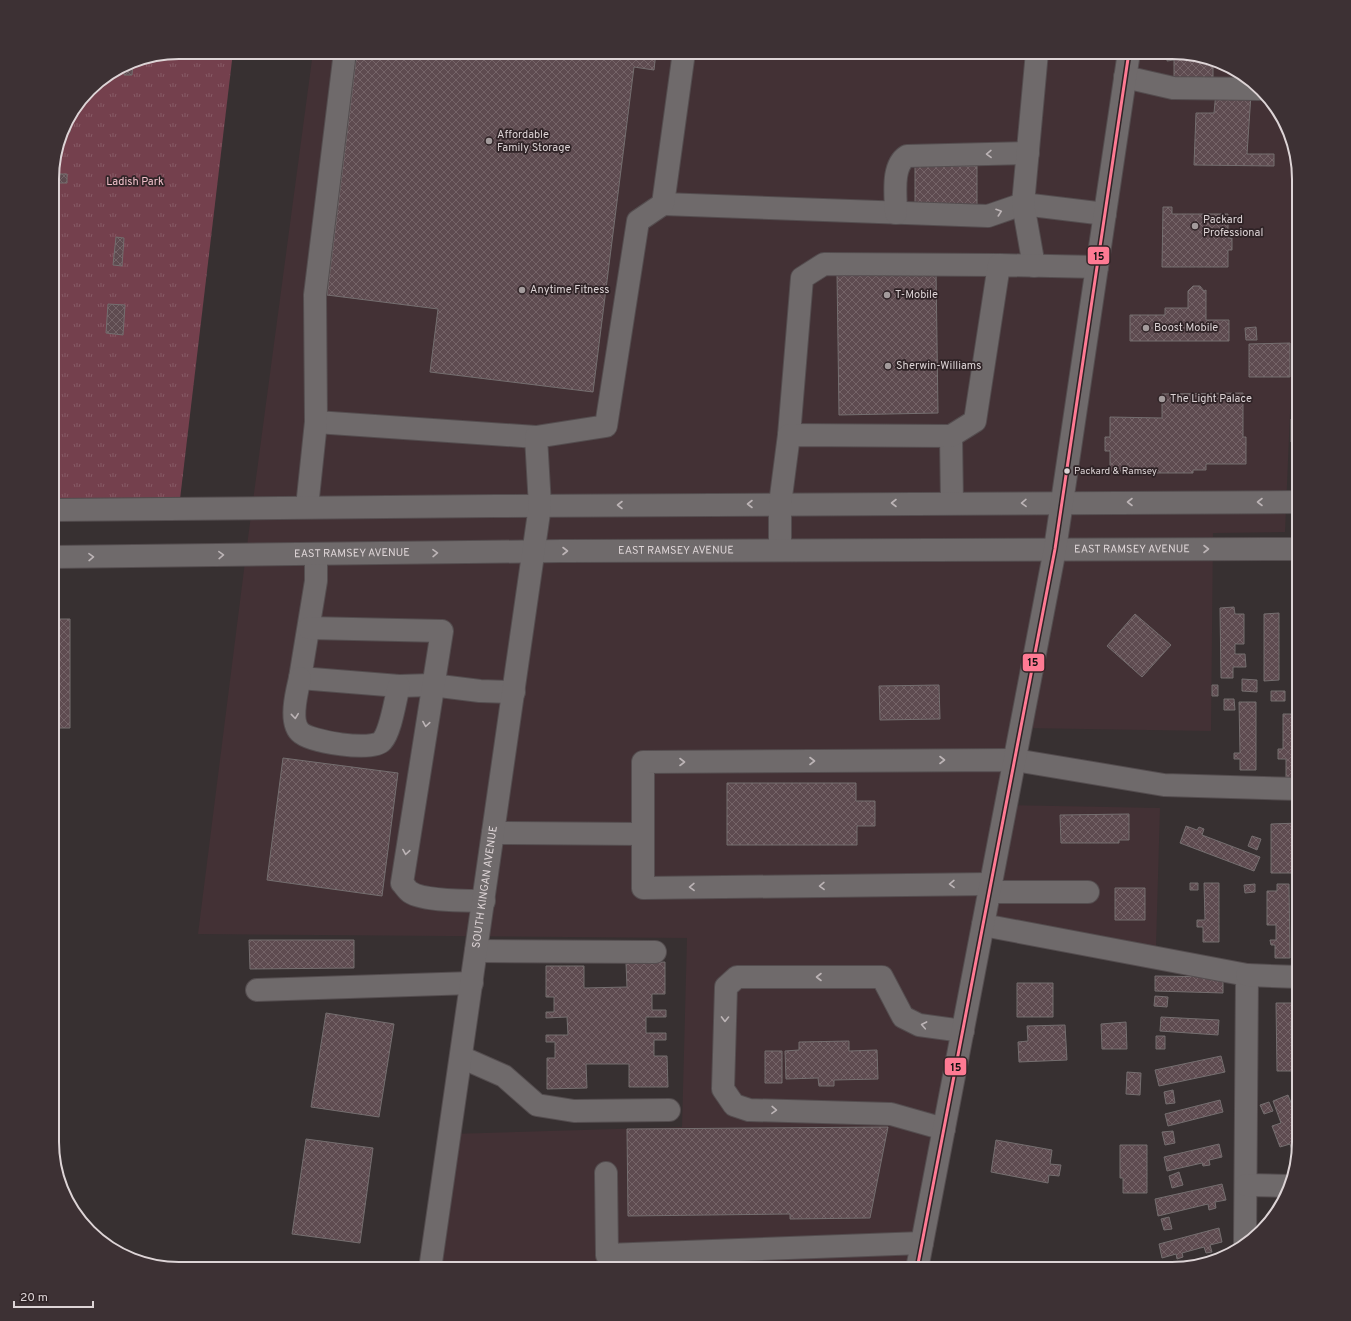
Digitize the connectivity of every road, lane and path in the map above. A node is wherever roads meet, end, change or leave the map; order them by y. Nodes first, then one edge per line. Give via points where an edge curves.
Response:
1 (344, 59) edge
2 (683, 59) edge
3 (1036, 59) edge
4 (1128, 59) edge
5 (1126, 77) junction
6 (1251, 89) edge
7 (1028, 153) junction
8 (663, 204) junction
9 (1023, 204) junction
10 (896, 213) junction
11 (1105, 214) junction
12 (999, 265) junction
13 (1034, 266) junction
14 (1097, 267) junction
15 (316, 422) junction
16 (789, 434) junction
17 (951, 436) junction
18 (536, 437) junction
19 (1063, 502) junction
20 (1292, 502) edge
21 (952, 503) junction
22 (780, 504) junction
23 (540, 506) junction
24 (307, 507) junction
25 (59, 510) edge
26 (1055, 549) junction
27 (1292, 549) edge
28 (780, 550) junction
29 (534, 551) junction
30 (316, 554) junction
31 (59, 557) edge
32 (309, 628) junction
33 (300, 678) junction
34 (432, 685) junction
35 (399, 686) junction
36 (514, 692) junction
37 (1015, 760) junction
38 (1292, 789) edge
39 (493, 833) junction
40 (643, 834) junction
41 (990, 888) junction
42 (1088, 892) dead end
43 (484, 901) junction
44 (983, 925) junction
45 (476, 951) junction
46 (655, 952) dead end
47 (1247, 975) junction
48 (1292, 977) edge
49 (472, 983) junction
50 (257, 990) dead end
51 (963, 1031) junction
52 (461, 1057) junction
53 (669, 1110) dead end
54 (944, 1128) junction
55 (606, 1173) dead end
56 (1246, 1185) junction
57 (1284, 1186) edge
58 (1245, 1237) edge
59 (922, 1243) junction
60 (431, 1262) edge
61 (918, 1262) edge

1 - 15 street via 315,295
2 - 8 street
3 - 7 street
4 - 5 street
5 - 6 street via 1173,88
5 - 11 street
7 - 9 street
7 -> 10 street via 907,156 900,160 897,168
8 - 10 street
8 - 18 street via 638,221 606,426
10 -> 9 street via 988,216
9 - 11 street
9 - 13 street
11 - 14 street
12 - 13 street
12 - 16 street via 824,264 802,278
12 - 17 street via 975,421
13 - 14 street
14 - 19 street
15 - 18 street
15 - 24 street
16 - 17 street
16 - 22 street
17 - 21 street
18 - 23 street, SOUTH KINGAN AVENUE
20 -> 19 street
19 -> 21 street
19 - 26 street
21 -> 22 street
22 -> 23 street
22 - 28 street
23 - 24 street
23 - 29 street, SOUTH KINGAN AVENUE
24 - 25 street
26 -> 27 street, EAST RAMSEY AVENUE
26 - 28 street, EAST RAMSEY AVENUE
26 - 37 street
29 -> 28 street, EAST RAMSEY AVENUE
30 -> 29 street, EAST RAMSEY AVENUE
29 - 36 street, SOUTH KINGAN AVENUE
31 -> 30 street, EAST RAMSEY AVENUE
30 - 32 street via 316,581
32 - 33 street
32 - 34 street via 442,631
33 - 35 street
33 -> 35 street via 294,710 300,732 314,738 373,747 382,742 386,735
34 - 35 street
34 - 36 street via 480,692
34 -> 43 street via 402,883 410,892 422,896
36 - 39 street, SOUTH KINGAN AVENUE
37 - 38 street via 1164,786
40 -> 37 street via 643,762
37 - 41 street
39 - 40 street
39 - 43 street, SOUTH KINGAN AVENUE
41 -> 40 street via 643,888
41 - 42 street
41 - 44 street
43 - 45 street, SOUTH KINGAN AVENUE
44 - 47 street
44 - 51 street
45 - 46 street
45 - 49 street, SOUTH KINGAN AVENUE
47 - 48 street
47 - 56 street
49 - 50 street
49 - 52 street, SOUTH KINGAN AVENUE
51 - 54 street
51 -> 54 street via 919,1025 903,1016 882,977 737,977 726,987 723,1089 734,1105 749,1110 890,1114
52 - 53 street via 504,1076 537,1105 574,1111
52 - 60 street, SOUTH KINGAN AVENUE
54 - 59 street
55 - 59 street via 607,1256
56 - 57 street
56 - 58 street
59 - 61 street

